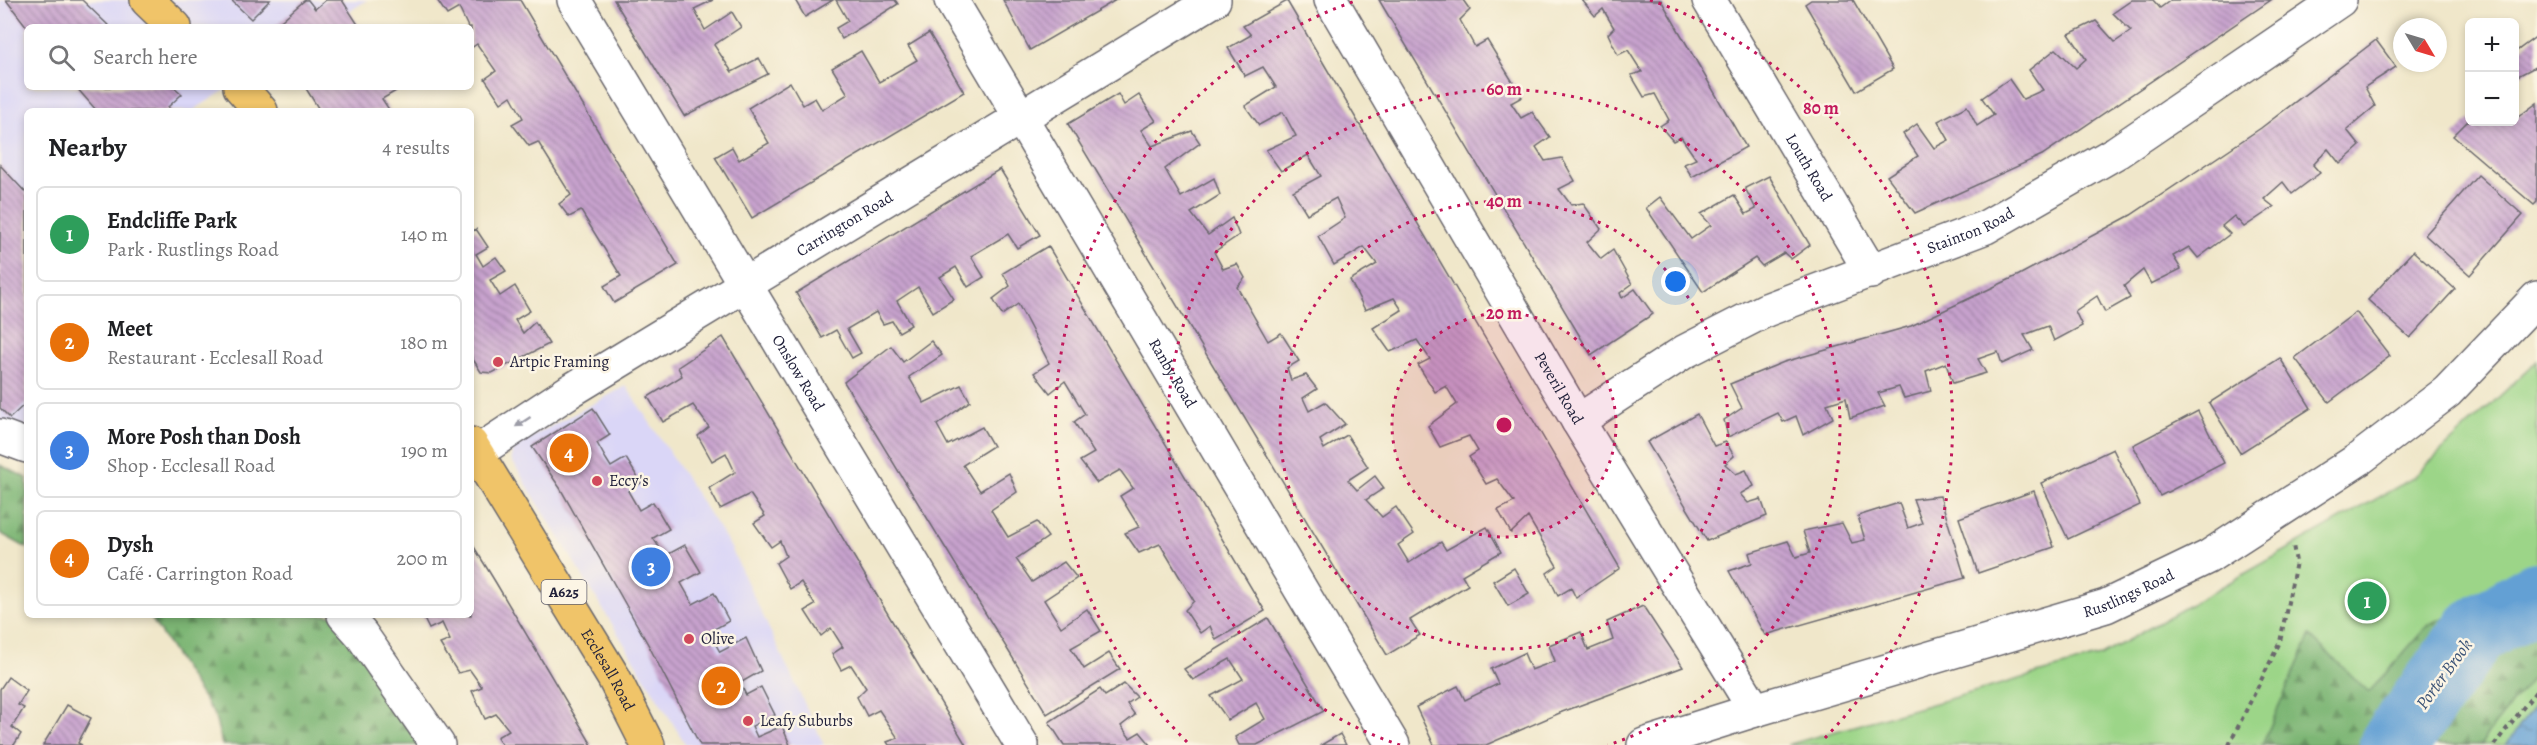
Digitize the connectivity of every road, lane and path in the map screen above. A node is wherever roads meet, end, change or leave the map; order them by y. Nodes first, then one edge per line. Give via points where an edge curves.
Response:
1 (147, 0) edge
2 (574, 0) edge
3 (951, 0) edge
4 (1214, 0) edge
5 (1330, 0) edge
6 (1709, 0) edge
7 (2340, 0) edge
8 (172, 24) edge
9 (243, 90) edge
10 (258, 108) edge
11 (1022, 117) junction
12 (1872, 272) junction
13 (744, 287) junction
14 (2537, 298) edge
15 (1578, 421) junction
16 (0, 436) edge
17 (24, 445) edge
18 (474, 449) edge
19 (2287, 506) junction
20 (347, 618) edge
21 (2537, 690) edge
22 (1755, 710) junction
23 (438, 745) edge
24 (648, 745) edge
25 (1022, 745) edge
26 (1394, 745) edge
27 (1644, 745) edge
28 (2229, 745) edge
29 (2494, 745) edge

1 - 8 main road
2 - 13 street, Onslow Road
3 - 11 street, Ranby Road
4 - 11 street, Carrington Road
5 - 15 street, Peveril Road
6 - 12 street, Louth Road
7 - 12 street, Stainton Road via 2117,152 1986,227
9 - 10 main road
11 - 13 street, Carrington Road
11 - 26 street, Ranby Road
12 - 15 street, Stainton Road via 1766,310 1684,352
13 -> 18 street, Carrington Road
13 - 25 street, Onslow Road
14 - 19 street, Rustlings Road via 2447,392 2359,459
15 - 22 street, Peveril Road
16 - 17 street
18 - 24 main road, Ecclesall Road / A625 via 603,658
19 - 22 street, Rustlings Road via 2208,557 2106,606
19 - 28 path via 2296,562 2280,642
20 - 23 street
21 - 29 path
22 - 27 street, Rustlings Road

